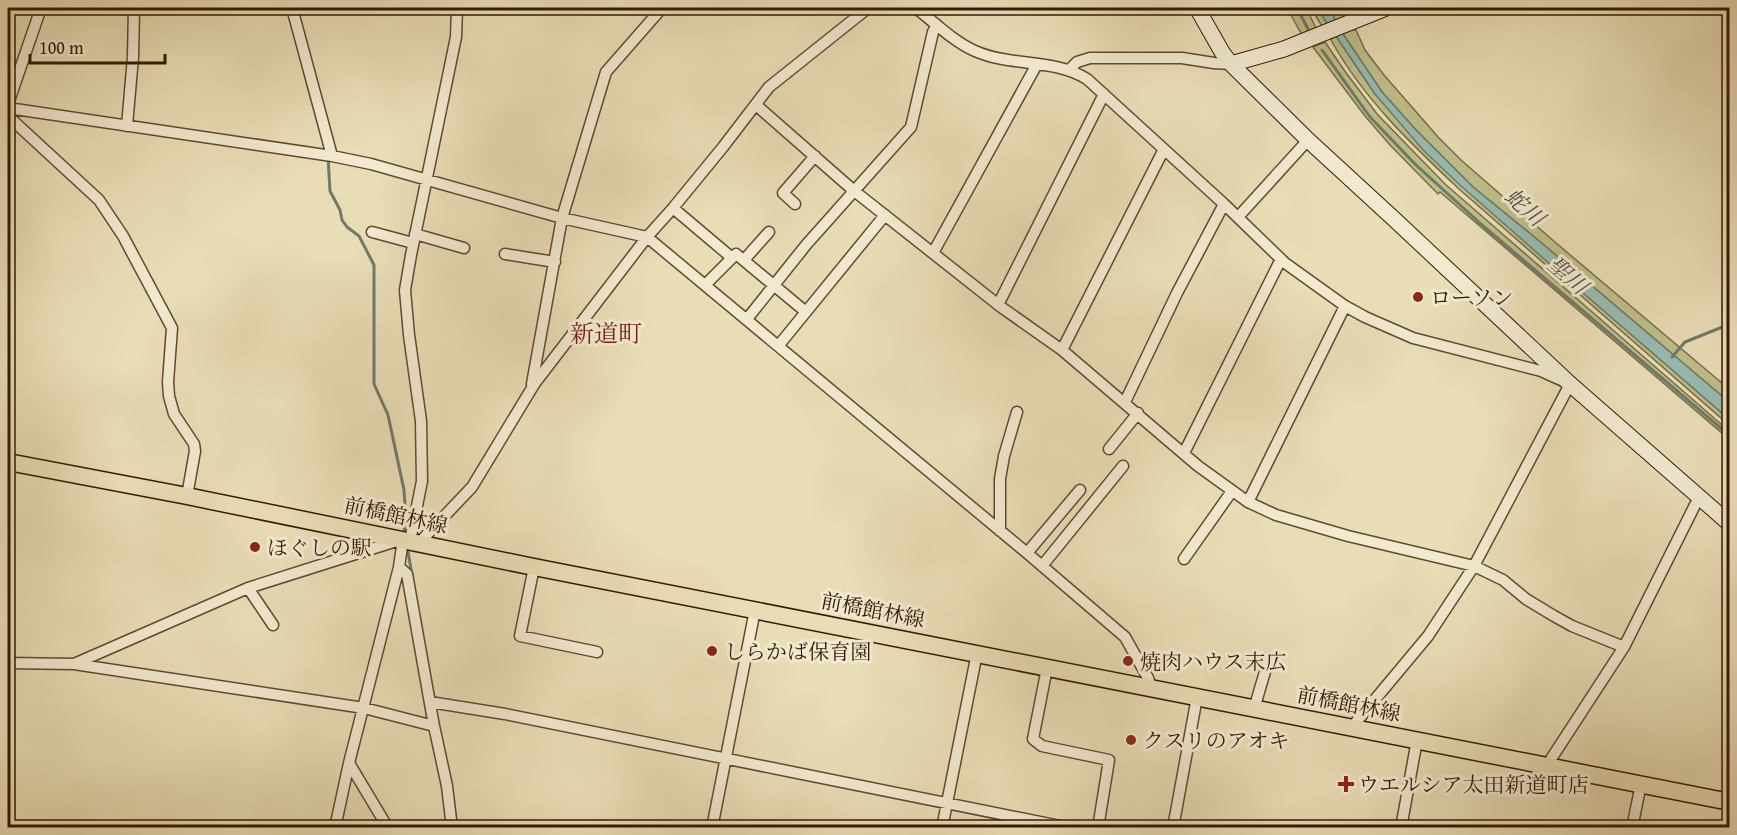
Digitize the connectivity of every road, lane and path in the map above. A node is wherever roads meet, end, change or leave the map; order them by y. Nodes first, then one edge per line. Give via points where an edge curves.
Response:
1 (41, 8) edge
2 (134, 8) edge
3 (292, 8) edge
4 (457, 8) edge
5 (662, 8) edge
6 (868, 8) edge
7 (916, 8) edge
8 (1197, 8) edge
9 (1386, 8) edge
10 (937, 25) junction
11 (1037, 64) junction
12 (1231, 64) junction
13 (1070, 69) junction
14 (1104, 94) junction
15 (756, 105) junction
16 (8, 108) edge
17 (127, 126) junction
18 (1308, 140) junction
19 (1164, 149) junction
20 (332, 156) junction
21 (815, 156) junction
22 (427, 181) junction
23 (853, 190) junction
24 (795, 204) dead end
25 (1224, 204) junction
26 (673, 208) junction
27 (885, 215) junction
28 (1238, 217) junction
29 (562, 218) junction
30 (372, 232) dead end
31 (769, 232) dead end
32 (647, 237) junction
33 (414, 238) junction
34 (464, 248) dead end
35 (933, 253) junction
36 (505, 254) dead end
37 (731, 257) junction
38 (1281, 259) junction
39 (744, 260) junction
40 (555, 262) junction
41 (773, 284) junction
42 (705, 285) junction
43 (998, 305) junction
44 (1345, 306) junction
45 (806, 312) junction
46 (747, 319) junction
47 (779, 345) junction
48 (1062, 350) junction
49 (1570, 384) junction
50 (532, 387) junction
51 (1125, 402) junction
52 (1017, 412) dead end
53 (1138, 414) junction
54 (1109, 449) dead end
55 (1184, 453) junction
56 (8, 462) edge
57 (1124, 466) dead end
58 (1080, 490) dead end
59 (1232, 491) junction
60 (187, 496) junction
61 (1700, 498) junction
62 (1248, 502) junction
63 (1730, 524) edge
64 (1000, 531) junction
65 (411, 541) junction
66 (1027, 553) junction
67 (1184, 559) dead end
68 (1042, 566) junction
69 (1474, 566) junction
70 (399, 567) junction
71 (534, 567) junction
72 (248, 588) junction
73 (755, 610) junction
74 (273, 625) dead end
75 (1624, 647) junction
76 (597, 652) dead end
77 (976, 653) junction
78 (1269, 658) dead end
79 (8, 663) edge
80 (74, 664) junction
81 (1047, 668) junction
82 (1151, 688) junction
83 (1197, 697) junction
84 (430, 702) junction
85 (364, 708) junction
86 (1254, 709) junction
87 (434, 726) junction
88 (1352, 727) junction
89 (1417, 740) junction
90 (726, 760) junction
91 (349, 763) junction
92 (1549, 766) junction
93 (1641, 784) junction
94 (1730, 802) edge
95 (947, 803) junction
96 (334, 828) edge
97 (388, 828) edge
98 (452, 828) edge
99 (712, 828) edge
100 (942, 828) edge
101 (1070, 828) edge
102 (1098, 828) edge
103 (1173, 828) edge
104 (1401, 828) edge
105 (1632, 828) edge

1 - 16 street
2 - 17 street
3 - 20 street
4 - 22 street via 456,37
5 - 29 street via 606,72
6 - 15 street via 769,87
7 - 10 street
8 - 12 street
9 - 12 street via 1284,49
10 - 11 street via 976,52
10 - 23 street via 911,127
11 - 13 street
11 - 35 street
12 - 13 street via 1182,58 1090,57
12 - 18 street
13 - 14 street
14 - 19 street
14 - 43 street
15 - 21 street
15 - 26 street
16 - 17 street
16 - 60 street via 9,117 99,200 123,236 172,328 169,396 174,414 195,451
17 - 20 street
18 - 28 street
18 - 49 street
19 - 25 street
19 - 48 street
20 - 22 street
21 - 23 street
21 - 24 street via 783,193
22 - 29 street
22 - 33 street
23 - 27 street
23 - 41 street
25 - 28 street
25 - 51 street
26 - 32 street
26 - 37 street
27 - 35 street
27 - 45 street
28 - 38 street
29 - 32 street
29 - 40 street
30 - 33 street
31 - 39 street
32 - 42 street
32 - 50 street
33 - 34 street
33 - 65 street via 405,290 421,421 422,481
35 - 43 street
36 - 40 street
37 - 39 street via 736,254
37 - 42 street
38 - 44 street
38 - 55 street
39 - 41 street
40 - 50 street
41 - 45 street
41 - 46 street
42 - 46 street
43 - 48 street
44 - 49 street via 1413,338 1541,372
44 - 62 street
45 - 47 street
46 - 47 street
47 - 64 street
48 - 51 street
49 - 61 street
49 - 69 street
50 - 65 street via 472,487
51 - 53 street
52 - 64 street via 1000,478
53 - 54 street
53 - 55 street
55 - 59 street
56 - 60 main road, 前橋館林線
57 - 68 street
58 - 66 street
59 - 62 street
59 - 67 street
60 - 65 main road, 前橋館林線
61 - 63 street
61 - 75 street
62 - 69 street via 1276,515 1348,536
64 - 66 street
65 - 70 street
65 - 71 main road, 前橋館林線
65 - 72 street
66 - 68 street
68 - 82 street via 1125,637
69 - 75 street via 1503,580 1563,621
69 - 88 street via 1428,636
70 - 84 street via 406,574
70 - 85 street
71 - 73 main road, 前橋館林線
71 - 76 street via 520,636
72 - 74 street
72 - 80 street
73 - 77 main road, 前橋館林線
73 - 90 street
75 - 92 street
77 - 81 main road, 前橋館林線
77 - 95 street
78 - 86 street
79 - 80 street
80 - 85 street
81 - 82 main road, 前橋館林線
81 - 102 street via 1034,739 1042,746 1109,760
82 - 83 main road, 前橋館林線
83 - 86 main road, 前橋館林線
83 - 103 street
84 - 87 street
84 - 90 street
85 - 87 street
85 - 91 street
86 - 88 main road, 前橋館林線
87 - 98 street
88 - 89 main road, 前橋館林線
89 - 92 main road, 前橋館林線
89 - 104 street
90 - 95 street
90 - 99 street
91 - 96 street
91 - 97 street
92 - 93 main road, 前橋館林線
93 - 94 main road, 前橋館林線
93 - 105 street
95 - 100 street
95 - 101 street

